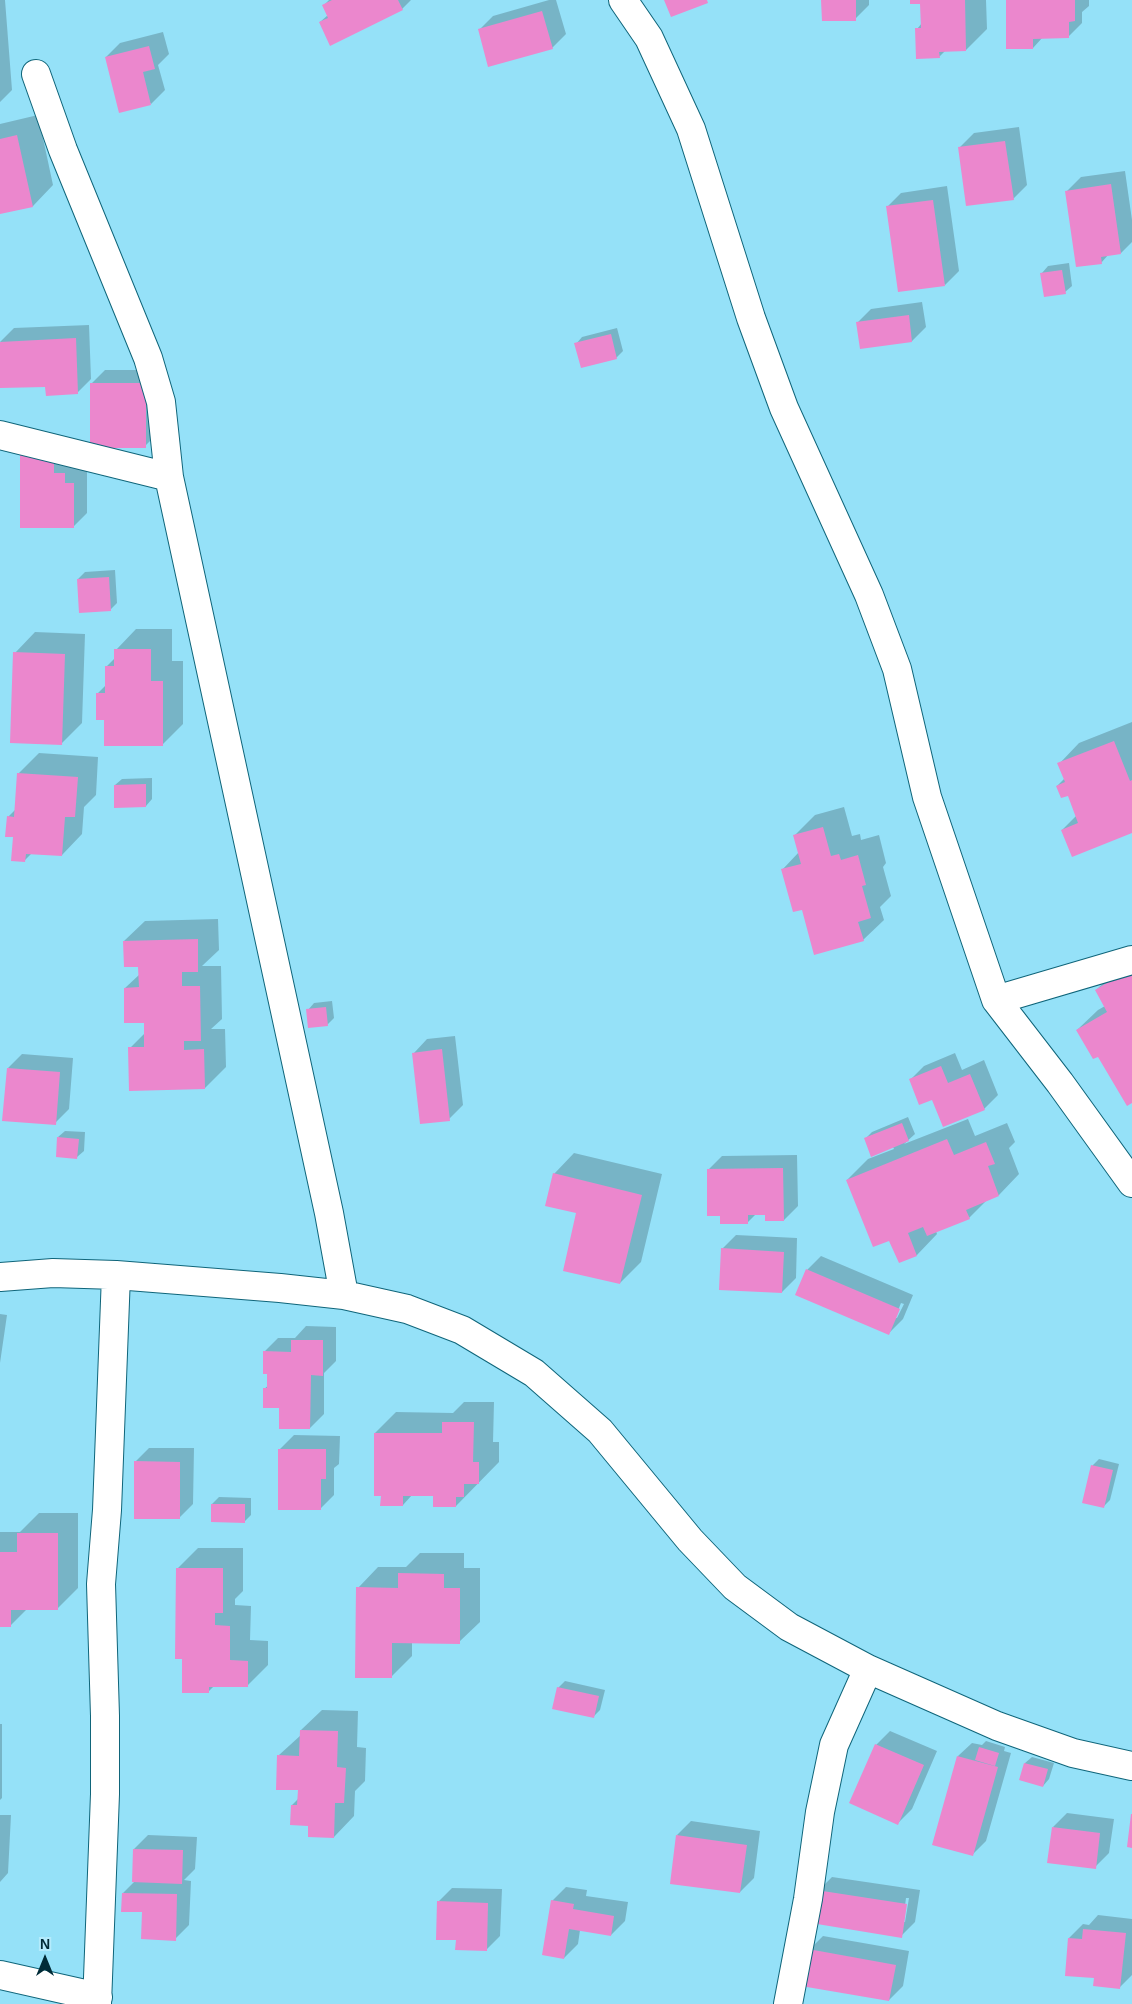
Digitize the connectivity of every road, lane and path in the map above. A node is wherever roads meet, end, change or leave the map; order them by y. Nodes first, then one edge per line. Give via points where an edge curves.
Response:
1 (623, 0) edge
2 (36, 74) dead end
3 (0, 435) edge
4 (168, 477) junction
5 (1132, 960) edge
6 (996, 1000) junction
7 (1132, 1182) edge
8 (116, 1275) junction
9 (0, 1277) edge
10 (344, 1295) junction
11 (868, 1669) junction
12 (1132, 1766) edge
13 (0, 1975) edge
14 (97, 2000) edge
15 (788, 2004) edge

1 - 6 street via 649,38 691,129 751,318 784,408 869,595 897,670 927,797
2 - 4 street via 63,150 148,358 161,402
3 - 4 street
4 - 10 street via 329,1213
5 - 6 street
6 - 7 street
8 - 9 street via 53,1273
8 - 10 street
8 - 14 street via 101,1584 105,1794
10 - 11 street via 407,1309 462,1330 534,1373 600,1431 690,1540 735,1587 789,1627
11 - 12 street via 997,1726 1073,1753
11 - 15 street via 834,1745
13 - 14 street

